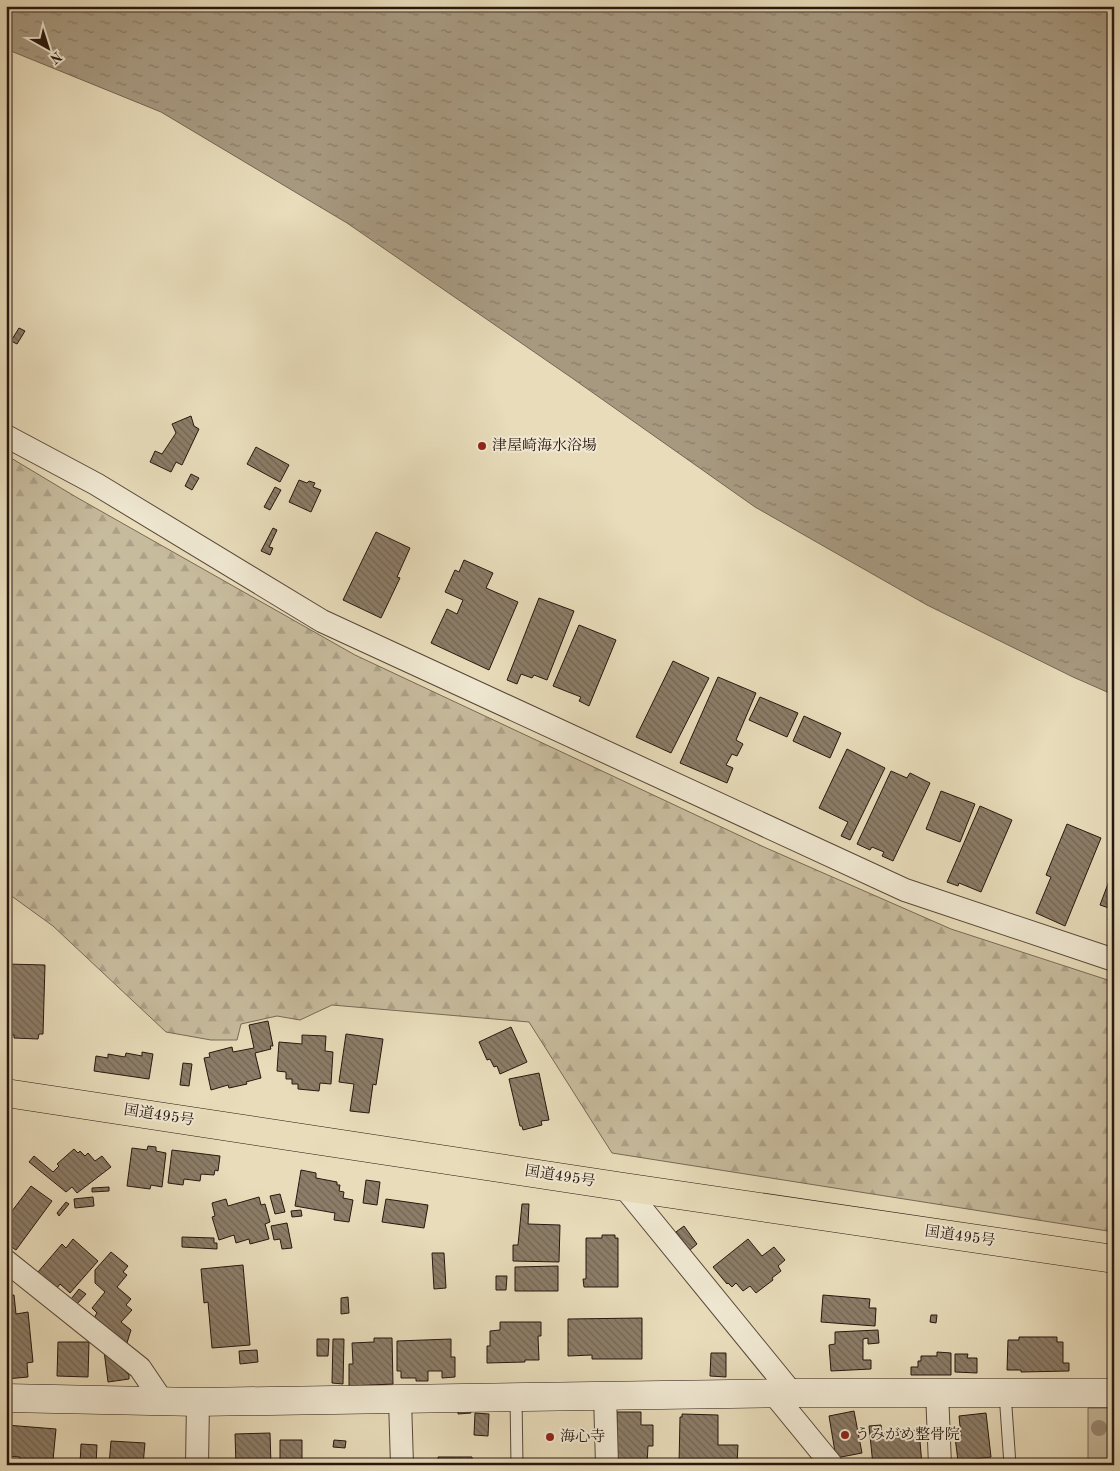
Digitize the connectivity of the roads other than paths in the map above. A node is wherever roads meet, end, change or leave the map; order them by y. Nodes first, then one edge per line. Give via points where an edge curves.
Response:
1 (6, 436) edge
2 (1114, 960) edge
3 (6, 1093) edge
4 (624, 1187) junction
5 (1114, 1260) edge
6 (6, 1261) edge
7 (937, 1392) junction
8 (782, 1393) junction
9 (1005, 1393) junction
10 (1114, 1393) edge
11 (605, 1395) junction
12 (516, 1397) junction
13 (6, 1398) edge
14 (400, 1400) junction
15 (163, 1402) junction
16 (198, 1402) junction
17 (197, 1465) edge
18 (402, 1465) edge
19 (517, 1465) edge
20 (608, 1465) edge
21 (832, 1465) edge
22 (940, 1465) edge
23 (1010, 1465) edge

1 - 2 street via 96,484 322,621 905,890
3 - 4 highway, 国道495号
4 - 5 highway, 国道495号
4 - 8 street
6 - 15 street via 140,1368
7 - 8 street
7 - 9 street
7 - 22 street
8 - 11 street
8 - 21 street
9 - 10 street
9 - 23 lane
11 - 12 street
11 - 20 street
12 - 14 street
12 - 19 lane
13 - 15 street
14 - 16 street
14 - 18 street
15 - 16 street
16 - 17 street

